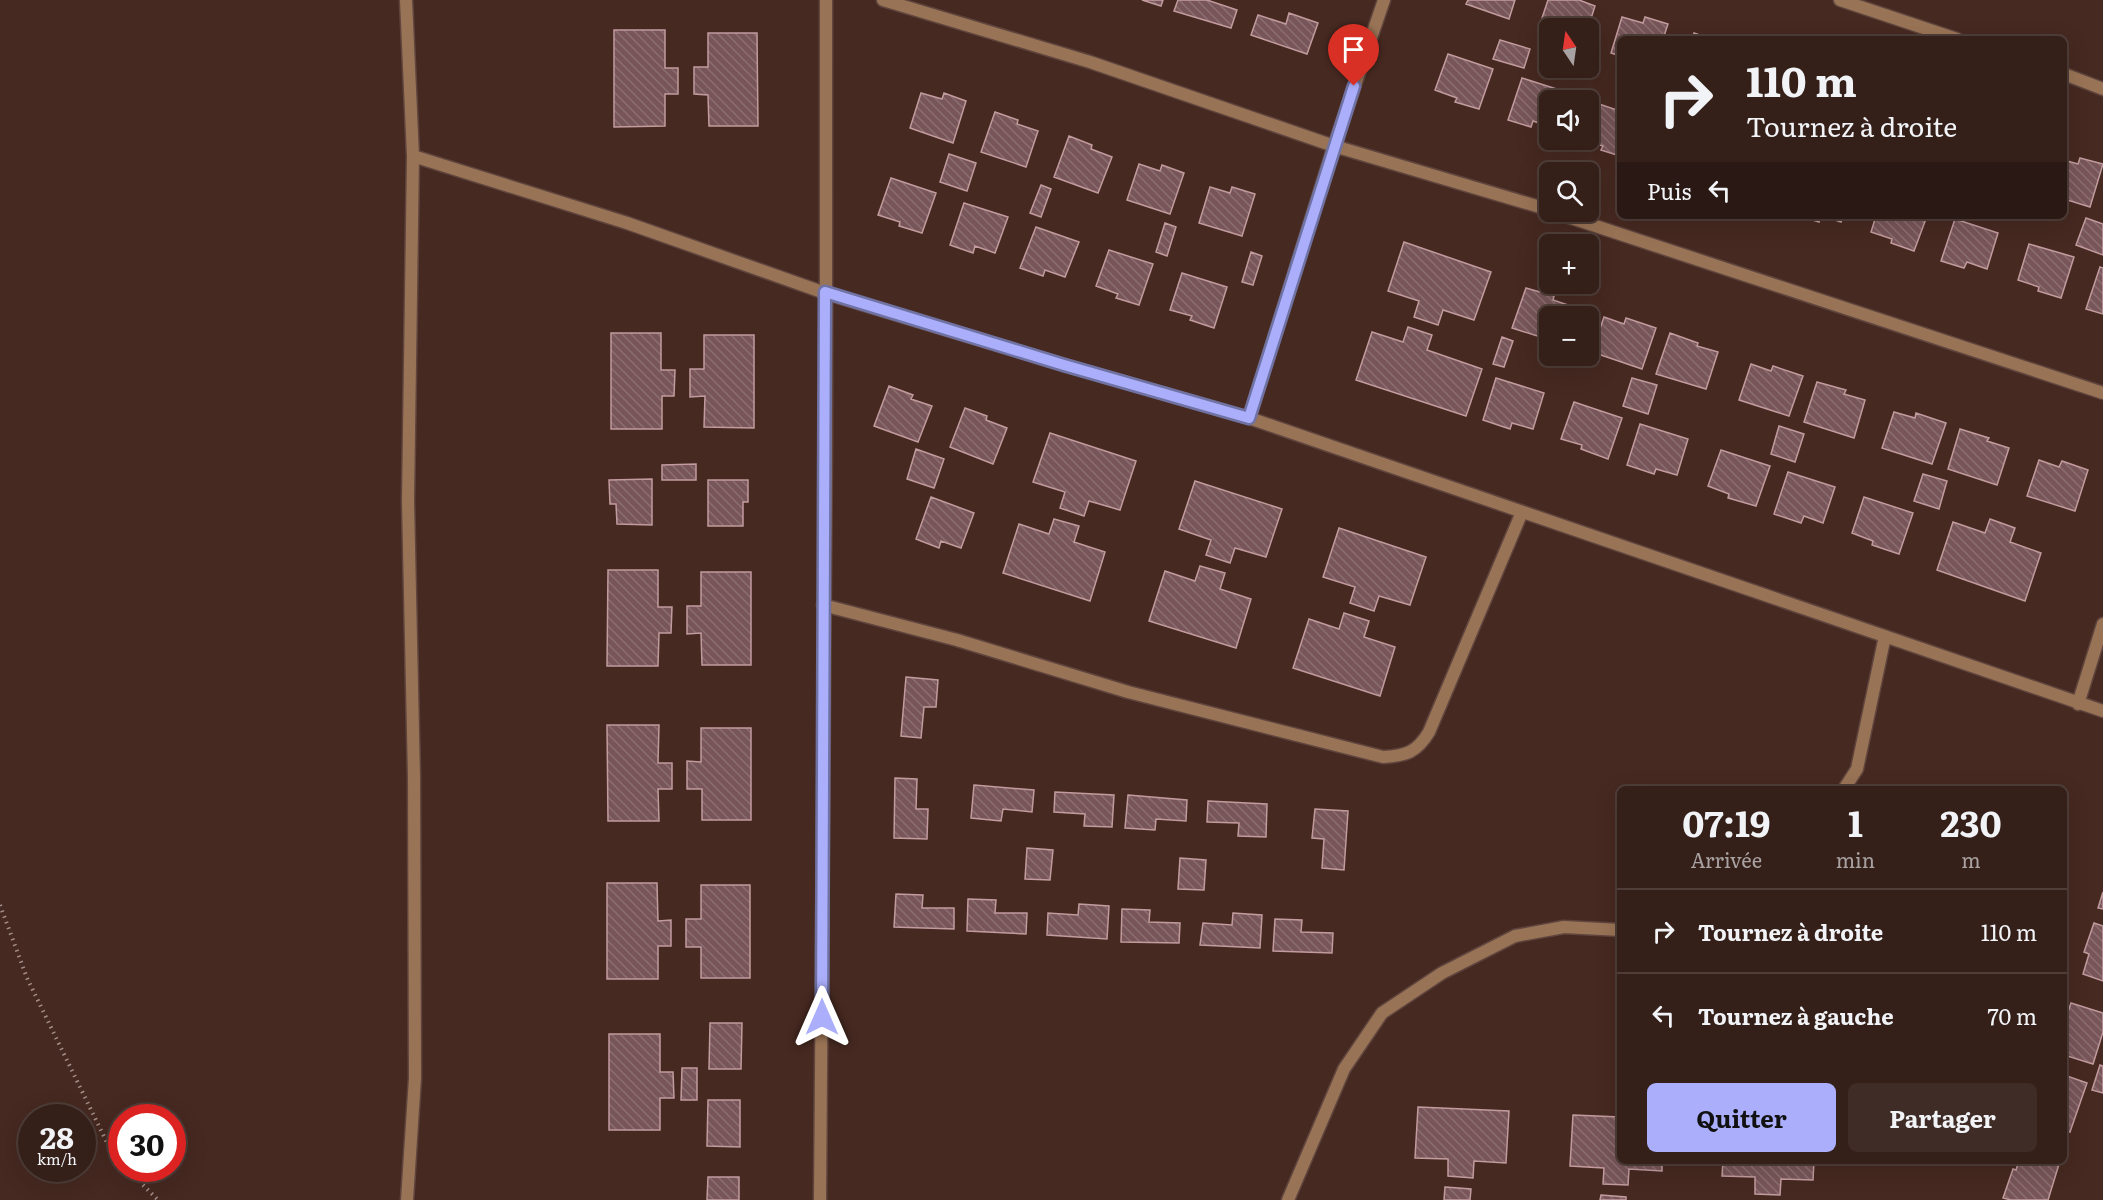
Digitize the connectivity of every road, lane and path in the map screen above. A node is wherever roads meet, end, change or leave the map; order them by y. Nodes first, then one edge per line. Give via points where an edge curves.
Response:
1 (406, 0) edge
2 (826, 0) edge
3 (883, 0) edge
4 (1384, 0) edge
5 (1840, 0) edge
6 (1949, 36) edge
7 (2067, 75) edge
8 (2103, 89) edge
9 (1334, 146) junction
10 (413, 156) junction
11 (1539, 207) edge
12 (1584, 222) edge
13 (825, 292) junction
14 (2103, 393) edge
15 (1249, 418) junction
16 (1522, 512) junction
17 (823, 605) junction
18 (2103, 624) edge
19 (1885, 636) junction
20 (2079, 704) junction
21 (2103, 711) edge
22 (1846, 786) edge
23 (0, 904) edge
24 (1617, 930) edge
25 (108, 1145) edge
26 (140, 1182) edge
27 (158, 1200) edge
28 (407, 1200) edge
29 (820, 1200) edge
30 (1288, 1200) edge

1 - 10 street
2 - 13 street
3 - 9 street via 1090,62
4 - 9 street
5 - 6 street
7 - 8 street
9 - 11 street
9 - 15 street
10 - 13 street via 627,223
10 - 28 street via 408,501 415,1078
12 - 14 street
13 - 15 street
13 - 17 street
15 - 16 street
16 - 17 street via 1429,732 1421,745 1395,757 1128,692 957,640
16 - 19 street
17 - 29 street
18 - 20 street
19 - 20 street
19 - 22 street via 1857,769
20 - 21 street
23 - 25 path via 27,978
24 - 30 street via 1564,927 1515,936 1442,973 1382,1013 1344,1069
26 - 27 path

